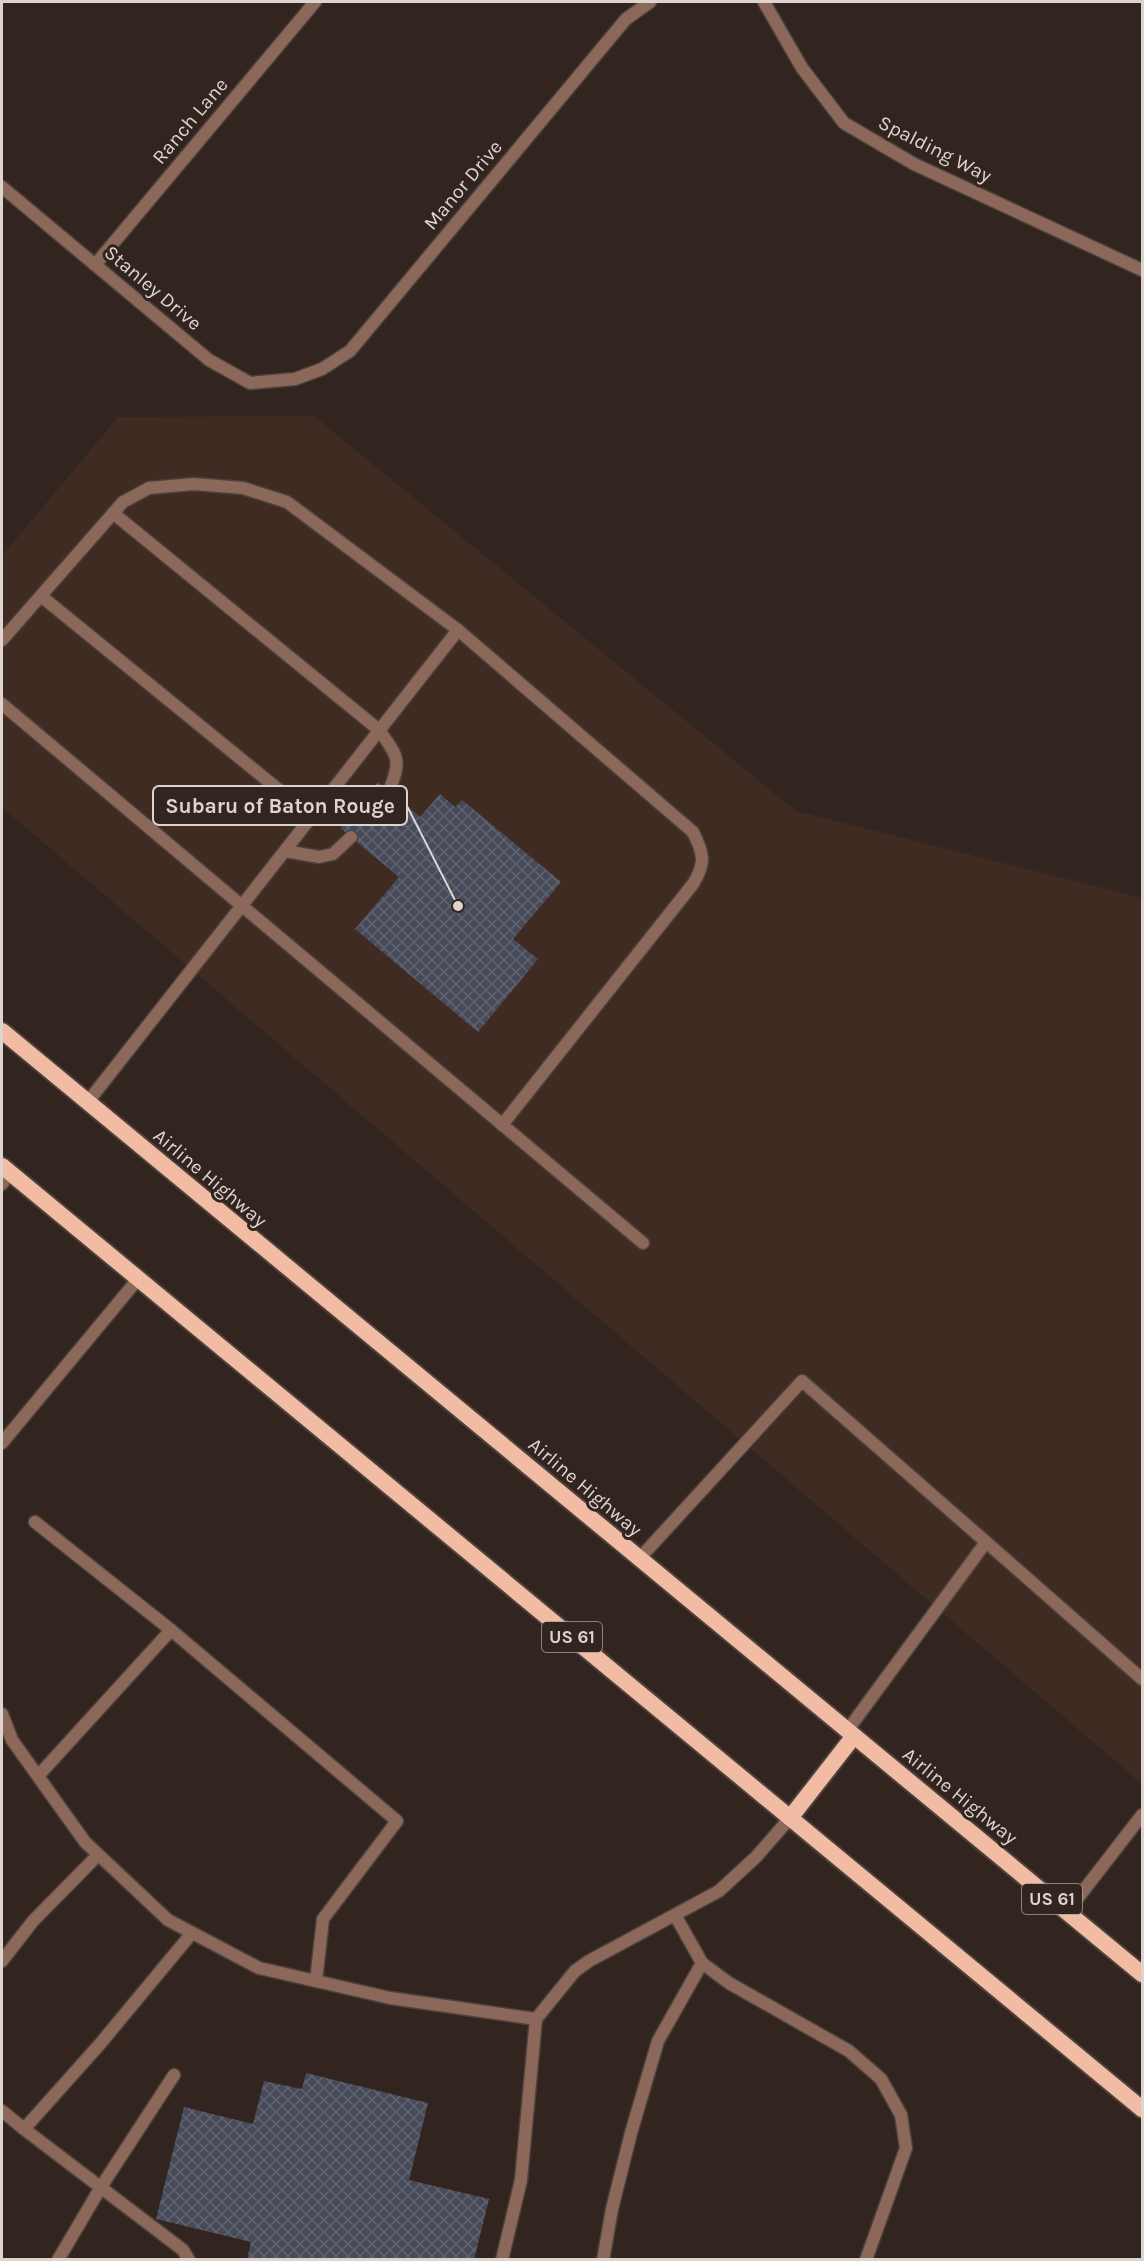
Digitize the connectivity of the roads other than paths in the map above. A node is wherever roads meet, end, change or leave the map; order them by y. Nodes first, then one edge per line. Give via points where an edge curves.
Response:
1 (315, 2) edge
2 (650, 2) edge
3 (764, 2) edge
4 (2, 187) edge
5 (95, 265) junction
6 (1143, 270) edge
7 (295, 379) joint
8 (113, 513) junction
9 (41, 596) junction
10 (458, 630) junction
11 (2, 640) edge
12 (2, 704) edge
13 (379, 730) junction
14 (389, 791) dead end
15 (311, 816) junction
16 (351, 837) dead end
17 (285, 851) junction
18 (241, 906) junction
19 (2, 1031) edge
20 (87, 1103) junction
21 (502, 1125) junction
22 (4, 1174) edge
23 (643, 1243) dead end
24 (138, 1279) junction
25 (2, 1443) edge
26 (35, 1522) dead end
27 (986, 1542) junction
28 (639, 1559) junction
29 (171, 1630) junction
30 (1143, 1679) edge
31 (2, 1714) edge
32 (851, 1734) junction
33 (38, 1776) junction
34 (1143, 1815) edge
35 (790, 1818) junction
36 (98, 1855) junction
37 (1067, 1912) junction
38 (675, 1915) junction
39 (192, 1933) junction
40 (2, 1961) edge
41 (702, 1963) junction
42 (1143, 1974) edge
43 (316, 1981) junction
44 (536, 2019) junction
45 (174, 2075) dead end
46 (1143, 2109) edge
47 (2, 2111) edge
48 (24, 2129) junction
49 (101, 2187) junction
50 (58, 2259) edge
51 (189, 2259) edge
52 (502, 2259) edge
53 (603, 2259) edge
54 (866, 2259) edge

1 - 5 street, Ranch Lane
2 - 7 street, Manor Drive via 626,19 350,351 322,369
3 - 6 street, Spalding Way via 802,68 844,123 914,164
4 - 5 street, Stanley Drive
5 - 7 street, Stanley Drive via 209,360 250,383
8 - 9 street
8 - 10 street via 123,502 149,488 194,484 243,488 287,502
8 - 13 street
9 - 11 street
9 - 15 street
10 - 13 street
10 - 21 street via 693,832 701,848 703,868
12 - 18 street
13 - 14 street via 396,754 398,770
13 - 15 street
15 - 17 street
16 - 17 street via 333,854 319,857
17 - 18 street
18 - 20 street
18 - 21 street
19 - 20 highway, Airline Highway / US 61
20 - 28 highway, Airline Highway / US 61
21 - 23 street
22 - 24 highway, US 61
24 - 25 street
24 - 35 highway, US 61
26 - 29 street
27 - 28 street via 802,1381
27 - 30 street
27 - 32 street
28 - 32 highway, Airline Highway / US 61
29 - 33 street
29 - 43 street via 397,1821 323,1919
31 - 33 street via 12,1740
32 - 35 highway
32 - 37 highway, Airline Highway / US 61
33 - 36 street
34 - 37 street
35 - 38 street via 719,1891
35 - 46 highway, US 61
36 - 39 street via 168,1920
36 - 40 street via 33,1921
37 - 42 highway, Airline Highway / US 61
38 - 41 street
38 - 44 street via 575,1971
39 - 43 street via 259,1968
39 - 48 street
41 - 53 street via 658,2041 631,2133
41 - 54 street via 729,1983 849,2050 880,2079 901,2115 906,2148
43 - 44 street via 390,1998
44 - 52 street via 521,2180
45 - 49 street
47 - 48 street
48 - 49 street
49 - 50 street
49 - 51 street via 183,2250

